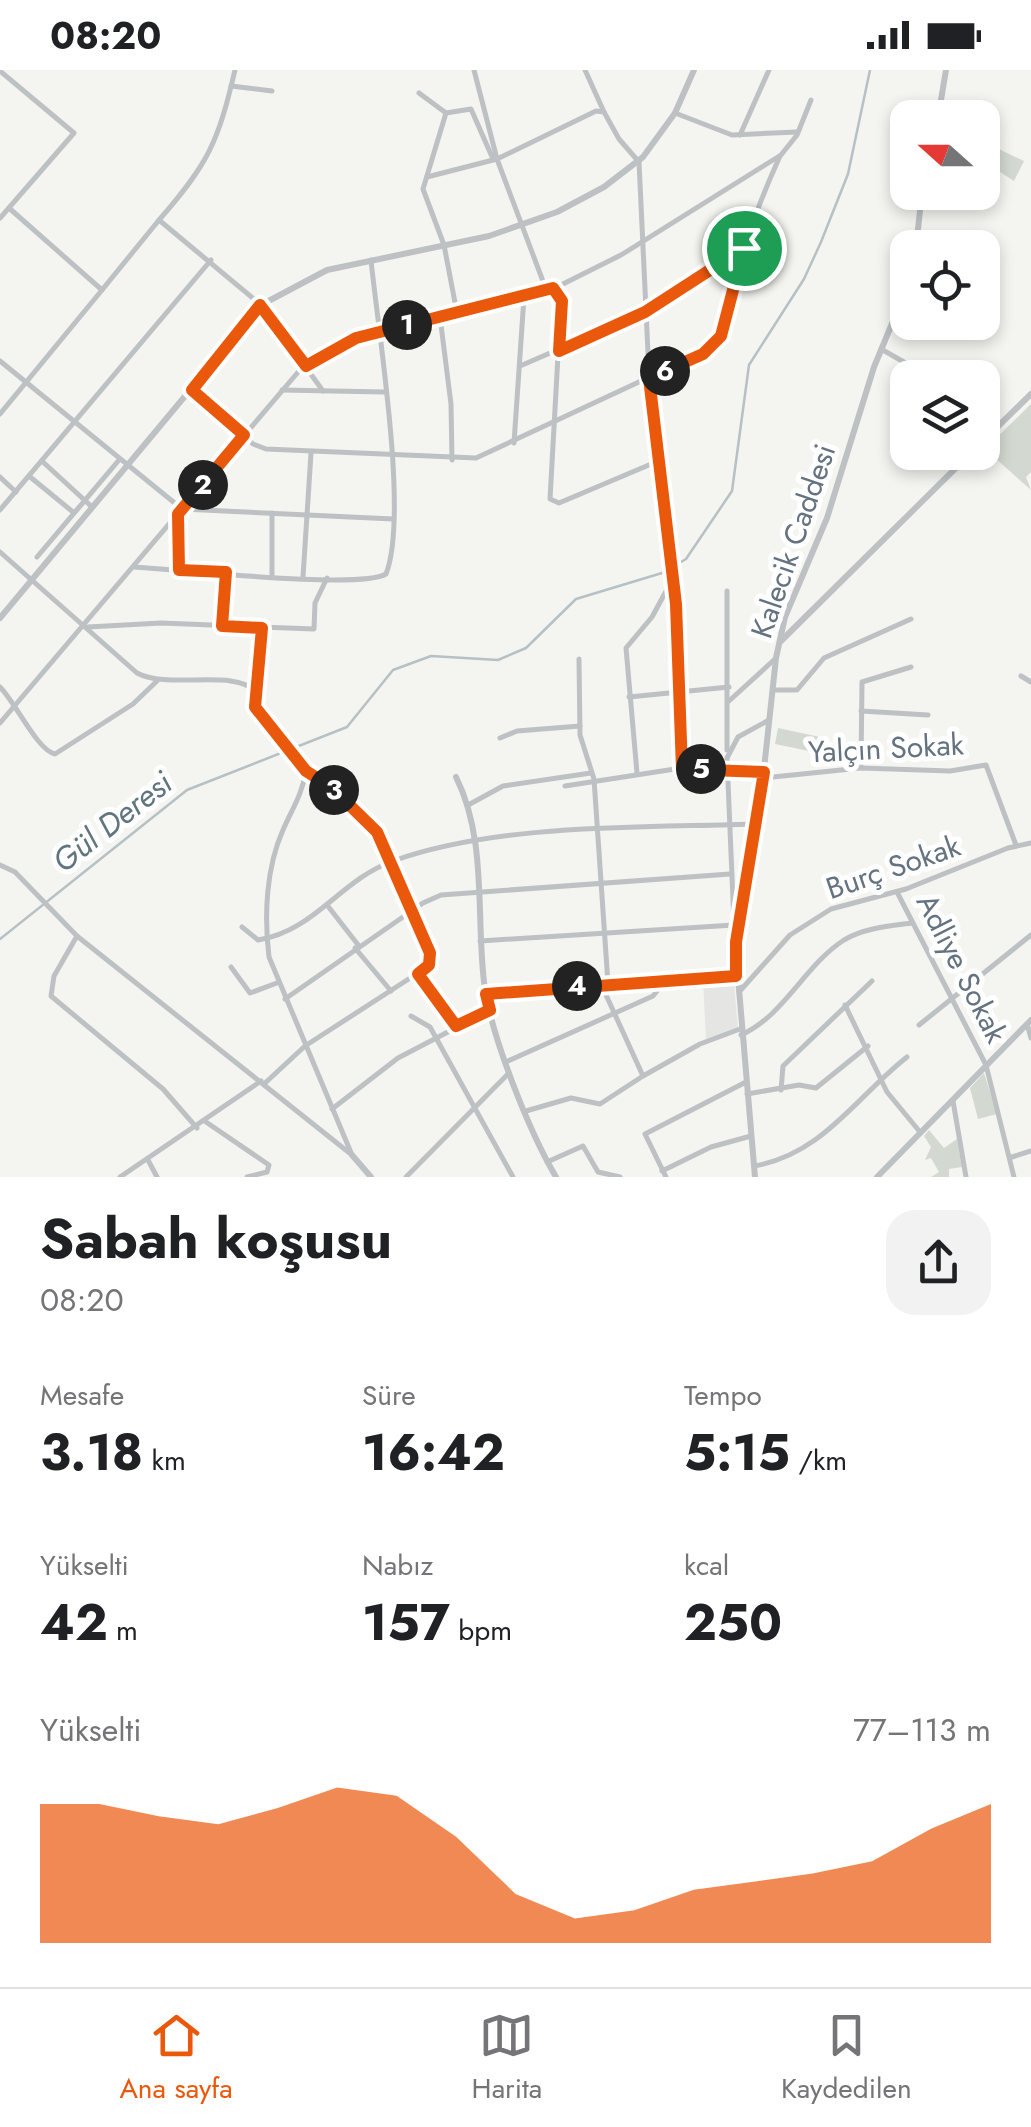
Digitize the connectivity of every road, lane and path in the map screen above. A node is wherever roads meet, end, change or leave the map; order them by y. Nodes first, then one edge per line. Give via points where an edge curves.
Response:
1 (235, 70) edge
2 (474, 70) edge
3 (584, 70) edge
4 (694, 70) edge
5 (769, 70) edge
6 (946, 70) edge
7 (0, 71) edge
8 (232, 86) junction
9 (272, 91) dead end
10 (420, 93) dead end
11 (811, 100) dead end
12 (941, 100) edge
13 (604, 112) junction
14 (446, 113) junction
15 (675, 113) junction
16 (798, 132) junction
17 (740, 135) junction
18 (781, 155) junction
19 (495, 160) junction
20 (639, 162) junction
21 (427, 177) junction
22 (9, 208) junction
23 (0, 218) edge
24 (159, 220) junction
25 (519, 226) junction
26 (642, 240) junction
27 (444, 245) junction
28 (744, 248) junction
29 (210, 260) junction
30 (371, 260) junction
31 (102, 290) junction
32 (550, 290) junction
33 (524, 298) junction
34 (260, 305) junction
35 (456, 312) junction
36 (645, 312) junction
37 (440, 317) junction
38 (890, 330) edge
39 (378, 332) junction
40 (882, 349) junction
41 (559, 351) junction
42 (901, 360) edge
43 (0, 361) edge
44 (306, 366) junction
45 (520, 366) junction
46 (649, 378) junction
47 (28, 384) junction
48 (192, 390) junction
49 (282, 390) junction
50 (322, 391) junction
51 (384, 392) junction
52 (1031, 394) edge
53 (0, 414) edge
54 (73, 424) junction
55 (553, 425) junction
56 (1000, 426) edge
57 (244, 435) junction
58 (514, 444) junction
59 (311, 453) junction
60 (391, 456) junction
61 (119, 460) junction
62 (452, 460) junction
63 (42, 461) junction
64 (656, 462) junction
65 (128, 468) junction
66 (955, 470) edge
67 (29, 476) junction
68 (0, 477) edge
69 (16, 492) junction
70 (84, 500) junction
71 (92, 508) junction
72 (0, 510) edge
73 (180, 511) junction
74 (73, 513) junction
75 (272, 513) junction
76 (307, 516) junction
77 (393, 519) junction
78 (0, 552) edge
79 (37, 557) dead end
80 (134, 567) junction
81 (179, 570) junction
82 (226, 572) junction
83 (272, 575) junction
84 (303, 577) junction
85 (327, 578) junction
86 (32, 579) junction
87 (672, 579) junction
88 (727, 592) dead end
89 (0, 618) edge
90 (911, 619) dead end
91 (222, 626) junction
92 (85, 628) junction
93 (262, 628) junction
94 (779, 642) junction
95 (776, 658) junction
96 (579, 659) dead end
97 (911, 667) dead end
98 (1020, 676) dead end
99 (158, 681) junction
100 (1031, 682) edge
101 (0, 687) edge
102 (729, 688) junction
103 (679, 690) junction
104 (774, 690) junction
105 (256, 692) junction
106 (629, 698) junction
107 (729, 701) junction
108 (18, 704) junction
109 (860, 711) junction
110 (928, 715) dead end
111 (770, 720) junction
112 (0, 724) edge
113 (580, 726) junction
114 (500, 738) dead end
115 (727, 758) junction
116 (861, 768) junction
117 (682, 769) junction
118 (726, 769) junction
119 (306, 771) junction
120 (637, 773) junction
121 (764, 775) junction
122 (593, 776) junction
123 (456, 777) dead end
124 (565, 786) dead end
125 (470, 804) junction
126 (756, 824) junction
127 (726, 825) junction
128 (598, 831) junction
129 (474, 839) junction
130 (1031, 844) edge
131 (1016, 845) junction
132 (390, 862) junction
133 (0, 865) edge
134 (730, 874) junction
135 (602, 882) junction
136 (478, 891) junction
137 (897, 892) junction
138 (327, 905) junction
139 (411, 911) junction
140 (912, 923) junction
141 (734, 924) junction
142 (242, 927) dead end
143 (605, 933) junction
144 (1031, 934) edge
145 (77, 936) junction
146 (266, 939) junction
147 (480, 941) junction
148 (736, 942) junction
149 (357, 947) junction
150 (231, 967) dead end
151 (418, 974) junction
152 (736, 976) junction
153 (666, 980) junction
154 (872, 981) dead end
155 (278, 982) junction
156 (604, 984) junction
157 (390, 991) junction
158 (738, 993) junction
159 (486, 994) junction
160 (952, 998) junction
161 (284, 999) junction
162 (845, 1004) junction
163 (490, 1010) junction
164 (611, 1013) junction
165 (410, 1016) dead end
166 (1029, 1022) edge
167 (919, 1025) dead end
168 (456, 1026) junction
169 (741, 1032) junction
170 (435, 1036) junction
171 (1031, 1038) edge
172 (305, 1046) junction
173 (868, 1046) junction
174 (907, 1057) dead end
175 (508, 1061) junction
176 (986, 1065) junction
177 (511, 1071) junction
178 (642, 1076) junction
179 (884, 1080) junction
180 (746, 1082) junction
181 (262, 1083) junction
182 (781, 1090) junction
183 (747, 1094) junction
184 (952, 1099) junction
185 (474, 1106) junction
186 (332, 1109) junction
187 (526, 1112) junction
188 (206, 1122) junction
189 (197, 1128) junction
190 (920, 1132) junction
191 (751, 1136) junction
192 (1031, 1151) edge
193 (353, 1156) junction
194 (1012, 1158) junction
195 (148, 1160) junction
196 (547, 1162) junction
197 (754, 1166) junction
198 (511, 1174) edge
199 (664, 1174) edge
200 (120, 1177) edge
201 (157, 1177) edge
202 (247, 1177) edge
203 (371, 1177) edge
204 (406, 1177) edge
205 (502, 1177) edge
206 (556, 1177) edge
207 (620, 1177) edge
208 (755, 1177) edge
209 (877, 1177) edge
210 (966, 1177) edge
211 (1014, 1177) edge

1 - 8 street
2 - 19 street
3 - 13 street
4 - 15 street
5 - 17 street
6 - 12 street
7 - 22 street via 74,132
8 - 9 street
8 - 24 street via 215,147
10 - 14 street
11 - 16 street
13 - 19 street via 581,116
13 - 20 street
14 - 19 street via 471,109
14 - 21 street
15 - 17 street
15 - 20 street
16 - 17 street
16 - 18 street
18 - 26 street
18 - 28 street
19 - 21 street
19 - 25 street
20 - 25 street via 558,212
20 - 26 street
21 - 27 street via 424,194
22 - 23 street
22 - 31 street
24 - 29 street
24 - 31 street
25 - 27 street
25 - 32 street
26 - 32 street
26 - 36 street
27 - 30 street
27 - 35 street
28 - 36 street
28 - 46 street via 714,346
29 - 34 street
29 - 54 street
30 - 34 street via 306,278
30 - 39 street
31 - 47 street
32 - 33 street
32 - 41 street via 562,301
33 - 35 street
33 - 45 street
34 - 44 street
34 - 48 street
35 - 37 street
36 - 41 street
36 - 46 street
37 - 39 street
37 - 62 street
38 - 40 street, Kalecik Caddesi
39 - 44 street
39 - 51 street
40 - 42 street
40 - 94 street, Kalecik Caddesi via 828,518
41 - 45 street
41 - 55 street
43 - 47 street
44 - 49 street
44 - 50 street
45 - 58 street
46 - 55 street
46 - 64 street
47 - 53 street
47 - 54 street
48 - 57 street
48 - 65 street
49 - 50 street
49 - 57 street
50 - 51 street
51 - 60 street
52 - 56 street
54 - 61 street
54 - 63 street
55 - 58 street
55 - 64 street via 549,494 556,503
57 - 59 street via 266,449
57 - 73 street
58 - 62 street
59 - 60 street
59 - 76 street
60 - 62 street
60 - 77 street
61 - 65 street
61 - 70 street
63 - 67 street
63 - 70 street
64 - 87 street
65 - 71 street
65 - 73 street
66 - 94 street
67 - 69 street
67 - 74 street
68 - 69 street
69 - 72 street
70 - 71 street
70 - 74 street
71 - 86 street
73 - 75 street
73 - 80 street
73 - 81 street
74 - 79 street
75 - 76 street
75 - 83 street
76 - 77 street
76 - 84 street
77 - 85 street via 386,574
78 - 86 street
80 - 81 street
80 - 92 street
81 - 82 street
82 - 83 street
82 - 91 street
83 - 84 street
84 - 85 street
85 - 93 street via 315,603 314,629
86 - 89 street
86 - 92 street
87 - 103 street
87 - 106 street via 626,648
88 - 102 street
90 - 104 street via 824,658 797,690
91 - 92 street
91 - 93 street
92 - 99 street via 137,673
92 - 108 street
93 - 105 street
94 - 95 street, Kalecik Caddesi
95 - 104 street, Kalecik Caddesi
95 - 107 street
96 - 113 street
97 - 109 street via 863,680
98 - 100 street
99 - 105 street via 240,683
99 - 108 street via 59,754 43,749
101 - 108 street
102 - 103 street
102 - 107 street
103 - 106 street
103 - 117 street
104 - 111 street, Kalecik Caddesi
105 - 119 street via 255,707
106 - 120 street
107 - 115 street
108 - 112 street
109 - 110 street
109 - 116 street
111 - 115 street via 738,737
111 - 121 street, Kalecik Caddesi
113 - 114 street via 517,730
113 - 122 street
115 - 118 street
116 - 121 street, Yalçın Sokak
116 - 131 street, Yalçın Sokak via 950,771 986,765
117 - 118 street, Yalçın Sokak
117 - 120 street, Yalçın Sokak
118 - 121 street, Yalçın Sokak
118 - 127 street
119 - 132 street via 373,827
119 - 146 street via 272,867
120 - 122 street, Yalçın Sokak
121 - 126 street, Kalecik Caddesi
122 - 124 street
122 - 125 street via 503,786
122 - 128 street
123 - 125 street
125 - 129 street
126 - 127 street
126 - 148 street, Kalecik Caddesi
127 - 128 street
127 - 134 street
128 - 129 street
128 - 135 street
129 - 132 street
129 - 136 street
130 - 131 street, Burç Sokak
131 - 137 street, Burç Sokak
132 - 138 street
132 - 139 street
133 - 145 street via 15,872
134 - 135 street
134 - 141 street
135 - 136 street
135 - 143 street
136 - 139 street via 441,896
136 - 147 street
137 - 140 street, Adliye Sokak
137 - 158 street, Burç Sokak via 840,904 797,930
138 - 146 street via 303,926
138 - 149 street
139 - 149 street
139 - 151 street via 432,959
140 - 160 street, Adliye Sokak
140 - 169 street via 841,942 768,1016
141 - 143 street
141 - 148 street
142 - 146 street via 253,939
143 - 147 street
143 - 156 street
144 - 160 street
145 - 181 street
145 - 189 street via 51,984 52,996 162,1089
146 - 155 street
147 - 159 street
148 - 152 street, Kalecik Caddesi
149 - 157 street
149 - 161 street
150 - 155 street via 250,993
151 - 157 street
151 - 168 street
152 - 153 street
152 - 158 street, Kalecik Caddesi
153 - 156 street
153 - 164 street via 652,996
154 - 162 street
155 - 161 street
156 - 159 street
156 - 164 street
157 - 172 street
158 - 169 street, Kalecik Caddesi
159 - 163 street
160 - 167 street
160 - 176 street, Adliye Sokak
161 - 172 street
162 - 173 street
162 - 182 street via 783,1066
163 - 168 street
163 - 175 street
164 - 175 street
164 - 178 street
165 - 170 street
166 - 171 street
166 - 176 street
168 - 170 street
169 - 178 street via 700,1044
169 - 180 street, Kalecik Caddesi
170 - 185 street
170 - 186 street
172 - 181 street
172 - 186 street
173 - 179 street
173 - 182 street via 816,1088
174 - 179 street
175 - 177 street
176 - 184 street
176 - 194 street, Adliye Sokak
177 - 185 street
177 - 187 street
178 - 187 street via 600,1104 564,1098
179 - 190 street
179 - 197 street via 821,1136 784,1159
180 - 183 street, Kalecik Caddesi
180 - 199 street via 645,1134
181 - 188 street
181 - 193 street
182 - 183 street
183 - 191 street, Kalecik Caddesi
184 - 190 street
184 - 210 street
185 - 198 street
185 - 204 street
186 - 193 street
187 - 196 street
188 - 189 street
188 - 202 street via 268,1165 267,1172
189 - 195 street
190 - 209 street
191 - 197 street, Kalecik Caddesi
191 - 199 street via 711,1147
192 - 194 street
193 - 203 street
194 - 211 street, Adliye Sokak
195 - 200 street
195 - 201 street
196 - 206 street
196 - 207 street via 583,1146 598,1172
197 - 208 street, Kalecik Caddesi
198 - 205 street

